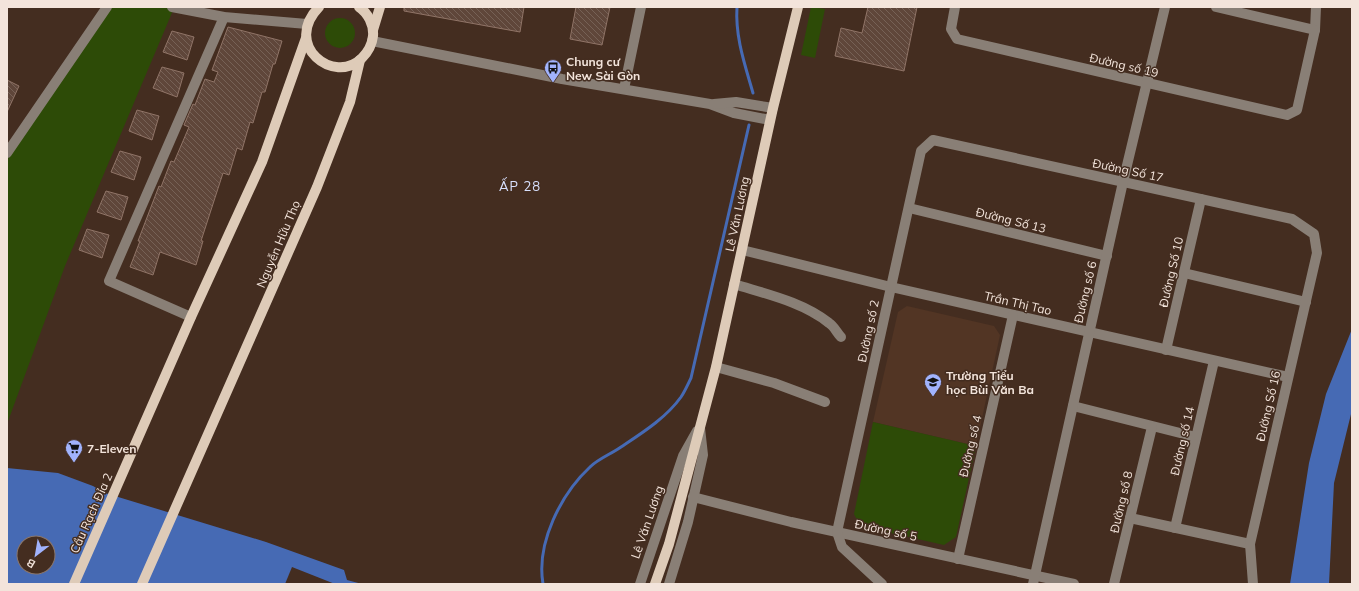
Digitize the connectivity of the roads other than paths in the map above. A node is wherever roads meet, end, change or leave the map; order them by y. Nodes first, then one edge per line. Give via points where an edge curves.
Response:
1 (106, 7) edge
2 (172, 7) edge
3 (319, 7) edge
4 (359, 7) edge
5 (380, 7) edge
6 (641, 7) edge
7 (798, 7) edge
8 (955, 7) edge
9 (1165, 7) edge
10 (1216, 7) edge
11 (1316, 7) edge
12 (224, 17) junction
13 (307, 24) junction
14 (373, 30) junction
15 (1315, 30) junction
16 (306, 38) junction
17 (372, 41) junction
18 (360, 60) junction
19 (1147, 84) junction
20 (624, 90) junction
21 (710, 104) junction
22 (773, 108) junction
23 (770, 120) junction
24 (933, 140) joint
25 (7, 154) edge
26 (1123, 182) junction
27 (1201, 199) junction
28 (909, 208) junction
29 (1314, 234) joint
30 (742, 250) junction
31 (1107, 256) junction
32 (1184, 273) junction
33 (734, 284) junction
34 (891, 287) junction
35 (1306, 302) junction
36 (1013, 315) junction
37 (191, 317) junction
38 (1089, 332) junction
39 (841, 337) dead end
40 (1166, 350) junction
41 (1214, 361) junction
42 (716, 367) junction
43 (1288, 378) junction
44 (824, 402) dead end
45 (1073, 406) junction
46 (700, 426) junction
47 (1152, 427) junction
48 (1196, 437) junction
49 (693, 497) junction
50 (1130, 518) junction
51 (1175, 528) junction
52 (837, 532) junction
53 (1250, 544) junction
54 (958, 559) junction
55 (1034, 580) edge
56 (74, 584) edge
57 (142, 584) edge
58 (640, 584) edge
59 (655, 584) edge
60 (669, 584) edge
61 (882, 584) edge
62 (1074, 584) edge
63 (1114, 584) edge
64 (1253, 584) edge

1 - 25 street
2 - 12 street
3 - 13 main road
4 - 14 main road via 369,18
5 - 14 main road
6 - 20 street
7 - 22 main road, Lê Văn Lương
8 - 19 street, Đường số 19 via 951,29 957,39
9 - 19 street, Đường số 6
10 - 15 street
11 - 15 street
12 - 13 street
12 - 37 street via 109,281
13 - 16 main road
14 - 17 main road
15 - 19 street, Đường số 19 via 1297,110 1287,115
16 - 18 main road via 315,56 327,64 342,67
16 - 37 main road via 262,162
17 - 18 main road, Nguyễn Hữu Thọ
17 - 20 street
18 - 57 main road, Nguyễn Hữu Thọ via 350,102 317,187
19 - 26 street, Đường số 6
20 - 21 street
21 - 22 street via 736,102
21 - 23 street via 734,113
22 - 23 main road, Lê Văn Lương
23 - 30 main road, Lê Văn Lương
24 - 26 street, Đường Số 17
24 - 28 street, Đường số 2 via 921,151
26 - 27 street, Đường Số 17
26 - 31 street, Đường số 6
27 - 29 street, Đường Số 17 via 1292,219
27 - 32 street, Đường Số 10
28 - 31 street, Đường Số 13
28 - 34 street, Đường số 2
29 - 35 street, Đường Số 16 via 1316,253
30 - 33 main road, Lê Văn Lương
30 - 34 street, Trần Thị Tao
31 - 38 street, Đường số 6
32 - 35 street
32 - 40 street, Đường Số 10
33 - 39 street via 809,311 831,324
33 - 42 main road, Lê Văn Lương
34 - 36 street, Trần Thị Tao
34 - 52 street, Đường số 2
35 - 43 street, Đường Số 16
36 - 38 street, Trần Thị Tao
36 - 54 street, Đường số 4
37 - 56 main road, Cầu Rạch Đỉa 2
38 - 40 street, Trần Thị Tao
38 - 45 street, Đường số 6
40 - 41 street, Trần Thị Tao
41 - 43 street, Trần Thị Tao
41 - 48 street, Đường số 14
42 - 44 street via 774,383
42 - 46 main road, Lê Văn Lương
43 - 53 street, Đường Số 16
45 - 47 street
45 - 55 street, Đường số 6
46 - 49 street, Lê Văn Lương via 703,455
46 - 58 street, Lê Văn Lương via 683,456
46 - 59 main road, Lê Văn Lương via 669,544
47 - 48 street
47 - 50 street, Đường số 8
48 - 51 street, Đường số 14
49 - 52 street, Đường số 5
49 - 60 street, Lê Văn Lương
50 - 51 street
50 - 63 street, Đường số 8
51 - 53 street
52 - 54 street, Đường số 5
52 - 61 street via 842,546
53 - 64 street, Đường Số 16
54 - 55 street, Đường số 5
55 - 62 street, Đường số 5

